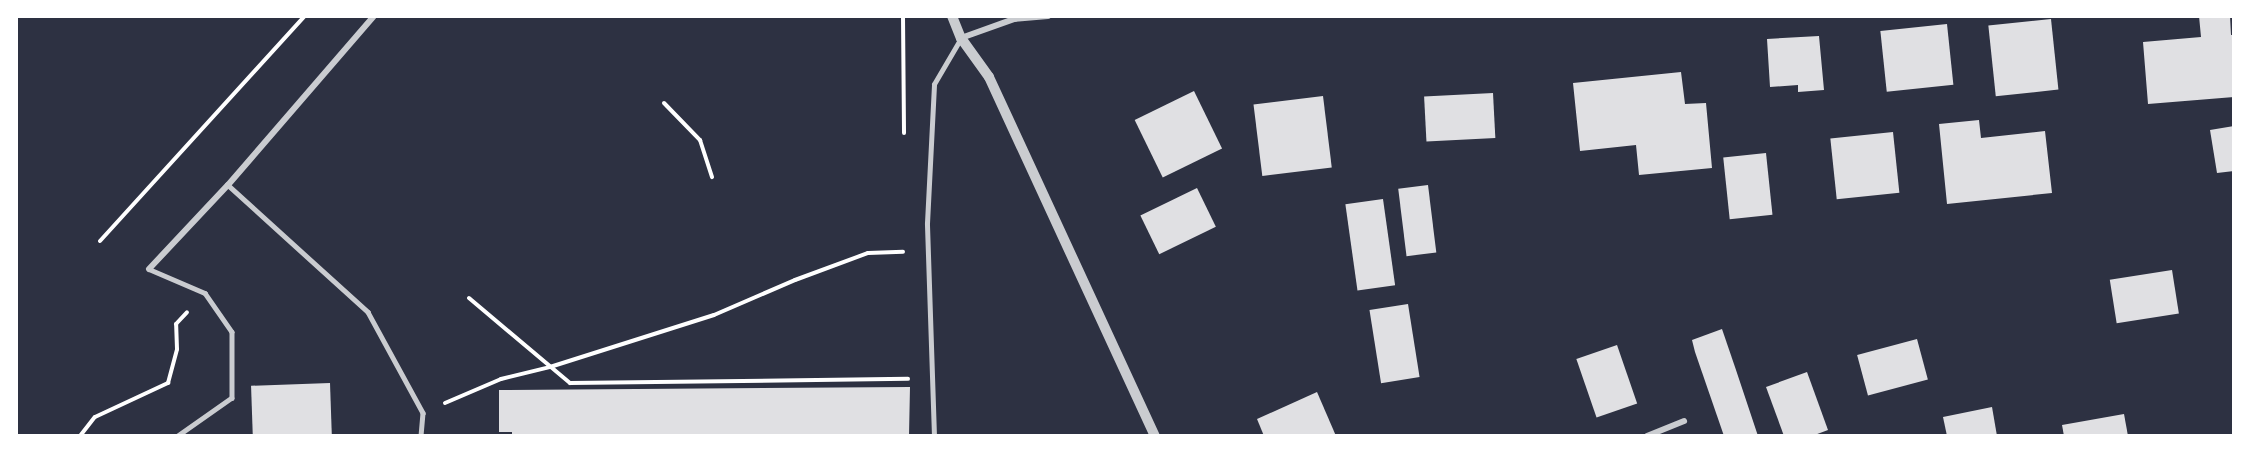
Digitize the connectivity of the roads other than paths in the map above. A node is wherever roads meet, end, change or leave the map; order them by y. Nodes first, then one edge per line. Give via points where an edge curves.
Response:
1 (374, 16) edge
2 (952, 16) edge
3 (1048, 16) edge
4 (961, 38) junction
5 (228, 185) junction
6 (149, 269) joint
7 (1684, 421) dead end
8 (178, 435) edge
9 (421, 435) edge
10 (934, 435) edge
11 (1155, 435) edge
12 (1647, 435) edge

1 - 5 street
2 - 4 street
3 - 4 street via 1014,19
4 - 10 street via 934,84 927,223
4 - 11 street via 989,78
5 - 6 street
5 - 9 lane via 368,312 423,412
6 - 8 lane via 205,293 232,332 232,398
7 - 12 street

